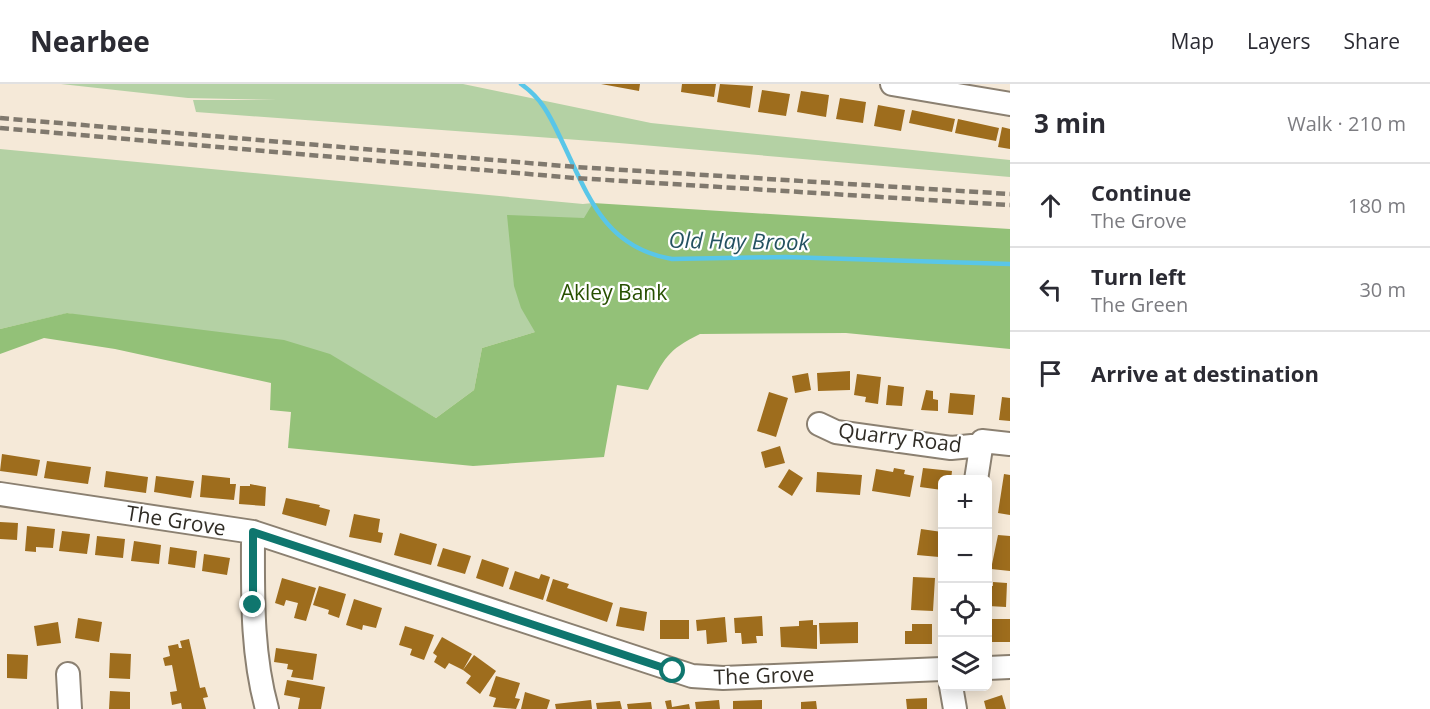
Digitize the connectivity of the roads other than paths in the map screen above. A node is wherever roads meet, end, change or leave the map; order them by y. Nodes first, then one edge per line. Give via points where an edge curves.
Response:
1 (892, 84) edge
2 (1010, 104) edge
3 (819, 424) dead end
4 (982, 443) junction
5 (1010, 444) edge
6 (977, 475) edge
7 (0, 494) edge
8 (253, 532) junction
9 (992, 668) edge
10 (1010, 668) edge
11 (938, 669) edge
12 (68, 674) dead end
13 (952, 691) edge
14 (70, 709) edge
15 (267, 709) edge
16 (955, 709) edge

1 - 2 street
3 - 4 street, Quarry Road via 836,432 951,448
4 - 5 street, Quarry Road
4 - 6 street
7 - 8 street, The Grove
8 - 11 street, The Grove via 692,676
8 - 15 street via 257,664
9 - 10 street
12 - 14 street
13 - 16 street

